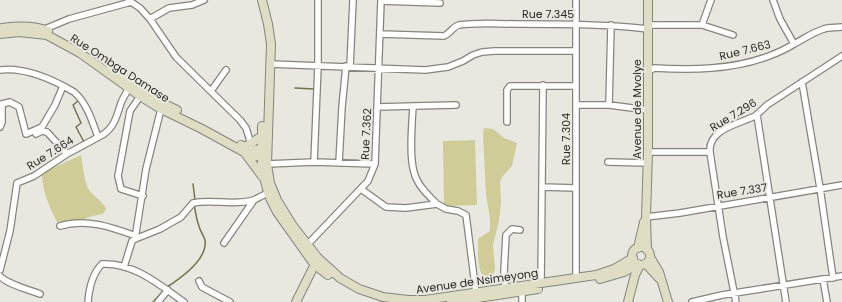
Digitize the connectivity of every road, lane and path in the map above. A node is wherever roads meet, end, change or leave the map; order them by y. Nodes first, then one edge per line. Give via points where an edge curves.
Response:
1 (204, 0) edge
2 (257, 0) edge
3 (262, 0) edge
4 (318, 0) edge
5 (353, 0) edge
6 (381, 0) edge
7 (576, 0) edge
8 (648, 0) edge
9 (711, 0) edge
10 (773, 0) edge
11 (130, 1) edge
12 (440, 3) dead end
13 (150, 19) junction
14 (576, 24) junction
15 (611, 25) junction
16 (702, 25) junction
17 (842, 27) edge
18 (0, 28) edge
19 (45, 29) junction
20 (648, 29) junction
21 (0, 34) edge
22 (380, 34) junction
23 (733, 35) dead end
24 (794, 44) junction
25 (576, 51) junction
26 (842, 56) edge
27 (270, 64) junction
28 (318, 66) junction
29 (348, 67) junction
30 (379, 69) junction
31 (0, 70) edge
32 (226, 70) dead end
33 (648, 72) junction
34 (802, 82) junction
35 (543, 85) junction
36 (63, 86) junction
37 (576, 86) junction
38 (129, 88) junction
39 (211, 91) junction
40 (142, 94) junction
41 (456, 105) dead end
42 (576, 105) junction
43 (412, 106) junction
44 (609, 106) junction
45 (377, 107) junction
46 (161, 109) junction
47 (648, 110) junction
48 (757, 115) junction
49 (507, 122) dead end
50 (0, 127) edge
51 (98, 136) junction
52 (262, 136) junction
53 (28, 137) dead end
54 (247, 148) junction
55 (648, 152) junction
56 (710, 152) junction
57 (67, 154) junction
58 (265, 156) junction
59 (314, 162) junction
60 (608, 162) dead end
61 (340, 163) junction
62 (375, 164) junction
63 (648, 164) junction
64 (263, 176) junction
65 (842, 185) edge
66 (542, 187) junction
67 (361, 188) junction
68 (576, 188) junction
69 (820, 188) junction
70 (268, 193) junction
71 (143, 196) junction
72 (769, 197) junction
73 (254, 200) junction
74 (437, 204) junction
75 (718, 205) junction
76 (646, 217) junction
77 (60, 226) dead end
78 (520, 230) dead end
79 (135, 237) junction
80 (224, 242) dead end
81 (308, 244) junction
82 (642, 260) junction
83 (316, 261) junction
84 (124, 267) junction
85 (0, 270) edge
86 (0, 276) edge
87 (842, 276) edge
88 (576, 278) junction
89 (833, 278) junction
90 (823, 279) junction
91 (200, 281) dead end
92 (541, 283) junction
93 (783, 286) junction
94 (505, 288) junction
95 (168, 290) junction
96 (522, 291) junction
97 (476, 293) junction
98 (40, 294) dead end
99 (735, 294) junction
100 (88, 302) edge
101 (158, 302) edge
102 (184, 302) edge
103 (230, 302) edge
104 (296, 302) edge
105 (381, 302) edge
106 (451, 302) edge
107 (522, 302) edge
108 (628, 302) edge
109 (668, 302) edge
110 (692, 302) edge
111 (736, 302) edge
112 (786, 302) edge
113 (827, 302) edge

1 - 13 street via 192,5 169,8
2 - 52 main road, Avenue de Nsimeyong via 265,45
3 - 27 main road, Avenue de Nsimeyong via 270,34
4 - 28 street
5 - 29 street
6 - 12 street
6 - 22 street, Rue 7.362
7 - 14 street, Rue 7.304
8 - 20 main road, Avenue de Mvolye
9 - 16 street
10 - 24 street
11 - 13 street
11 - 19 street
13 - 39 street via 175,55
14 - 15 street, Rue 7.345
14 - 22 street, Rue 7.345 via 459,26 444,36
14 - 25 street, Rue 7.304
15 - 20 street, Rue 7.345
15 - 44 street
16 - 20 street, Rue 7.345 via 651,25
16 - 23 street
17 - 24 street, Rue 7.663 via 816,31
18 - 19 main road, Rue Ombga Damase via 22,26
19 - 40 main road, Rue Ombga Damase via 84,49
20 - 33 main road, Avenue de Mvolye
21 - 38 main road, Rue Ombga Damase via 19,32 47,35 80,53
22 - 30 street, Rue 7.362
24 - 33 street, Rue 7.663 via 769,56 721,67 654,68
25 - 30 street via 482,52 448,67 437,69
25 - 37 street, Rue 7.304
26 - 34 street, Rue 7.296
27 - 28 street
27 - 58 main road, Avenue de Nsimeyong
28 - 29 street
28 - 59 street
29 - 30 street
29 - 61 street via 341,115
30 - 45 street, Rue 7.362
31 - 36 street via 22,70
32 - 39 street
33 - 47 main road, Avenue de Mvolye
34 - 48 street, Rue 7.296
34 - 69 street
35 - 37 street
35 - 49 street via 510,86 507,90
35 - 66 street
36 - 50 street via 42,127 26,134 19,107 10,102 2,104
36 - 51 street via 78,95
37 - 42 street, Rue 7.304
38 - 40 main road, Rue Ombga Damase
38 - 51 street, Rue 7.664 via 110,130
39 - 54 street via 246,128
40 - 46 main road, Rue Ombga Damase
40 - 54 main road, Rue Ombga Damase
40 - 71 street via 130,111 118,176 121,189
41 - 43 street
42 - 44 street
42 - 68 street, Rue 7.304
43 - 45 street
43 - 74 street via 414,172 427,195
44 - 47 street
45 - 62 street, Rue 7.362
46 - 54 main road, Rue Ombga Damase
46 - 71 street via 146,169
47 - 55 main road, Avenue de Mvolye
48 - 56 street, Rue 7.296 via 714,136
48 - 72 street
51 - 57 street, Rue 7.664
52 - 54 main road
52 - 58 main road, Avenue de Nsimeyong
53 - 57 street via 44,131
54 - 58 main road, Rue Ombga Damase
54 - 64 main road
55 - 56 street
55 - 63 main road, Avenue de Mvolye
56 - 75 street, Rue 7.296
57 - 85 street, Rue 7.664 via 34,176 17,183 10,231
58 - 59 street
58 - 64 main road, Avenue de Nsimeyong
58 - 81 main road, Avenue de Nsimeyong via 276,200
59 - 61 street
60 - 63 street
61 - 62 street
62 - 67 street, Rue 7.362 via 368,181
63 - 76 main road, Avenue de Mvolye
64 - 70 main road, Avenue de Nsimeyong
65 - 69 street, Rue 7.337
66 - 68 street
66 - 92 street
67 - 74 street via 386,207 406,208
67 - 81 street, Rue 7.362
68 - 88 street, Rue 7.304
69 - 72 street, Rue 7.337
69 - 89 street
70 - 73 street
70 - 83 main road, Avenue de Nsimeyong via 277,212
71 - 79 street
72 - 75 street, Rue 7.337
72 - 93 street
73 - 79 street via 193,204 177,219 160,229
73 - 80 street
74 - 97 street via 466,215
75 - 76 street, Rue 7.337
75 - 99 street, Rue 7.296
76 - 82 main road, Avenue de Mvolye
76 - 82 main road, Avenue de Mvolye via 638,248 642,247
77 - 79 street via 70,223 93,223 112,227
78 - 94 street via 512,229 506,234
79 - 84 street via 129,246
81 - 83 main road, Avenue de Nsimeyong
82 - 88 main road, Avenue de Nsimeyong via 605,273
82 - 96 main road, Avenue de Nsimeyong via 624,272 607,278
82 - 108 main road, Avenue de Mvolye
82 - 109 main road via 661,281
83 - 97 main road, Avenue de Nsimeyong via 349,284 383,297 416,301
83 - 104 main road
83 - 105 main road, Avenue de Nsimeyong via 347,289
84 - 95 street via 146,276
84 - 100 street via 102,264 89,288
86 - 98 street
87 - 89 street
88 - 92 main road, Avenue de Nsimeyong
89 - 90 street
90 - 93 street
90 - 113 street
91 - 103 street via 202,287
92 - 94 main road, Avenue de Nsimeyong
93 - 99 street
93 - 112 street
94 - 97 main road, Avenue de Nsimeyong
95 - 101 street
95 - 102 street
96 - 106 main road, Avenue de Nsimeyong
96 - 107 street
99 - 110 street
99 - 111 street, Rue 7.296

